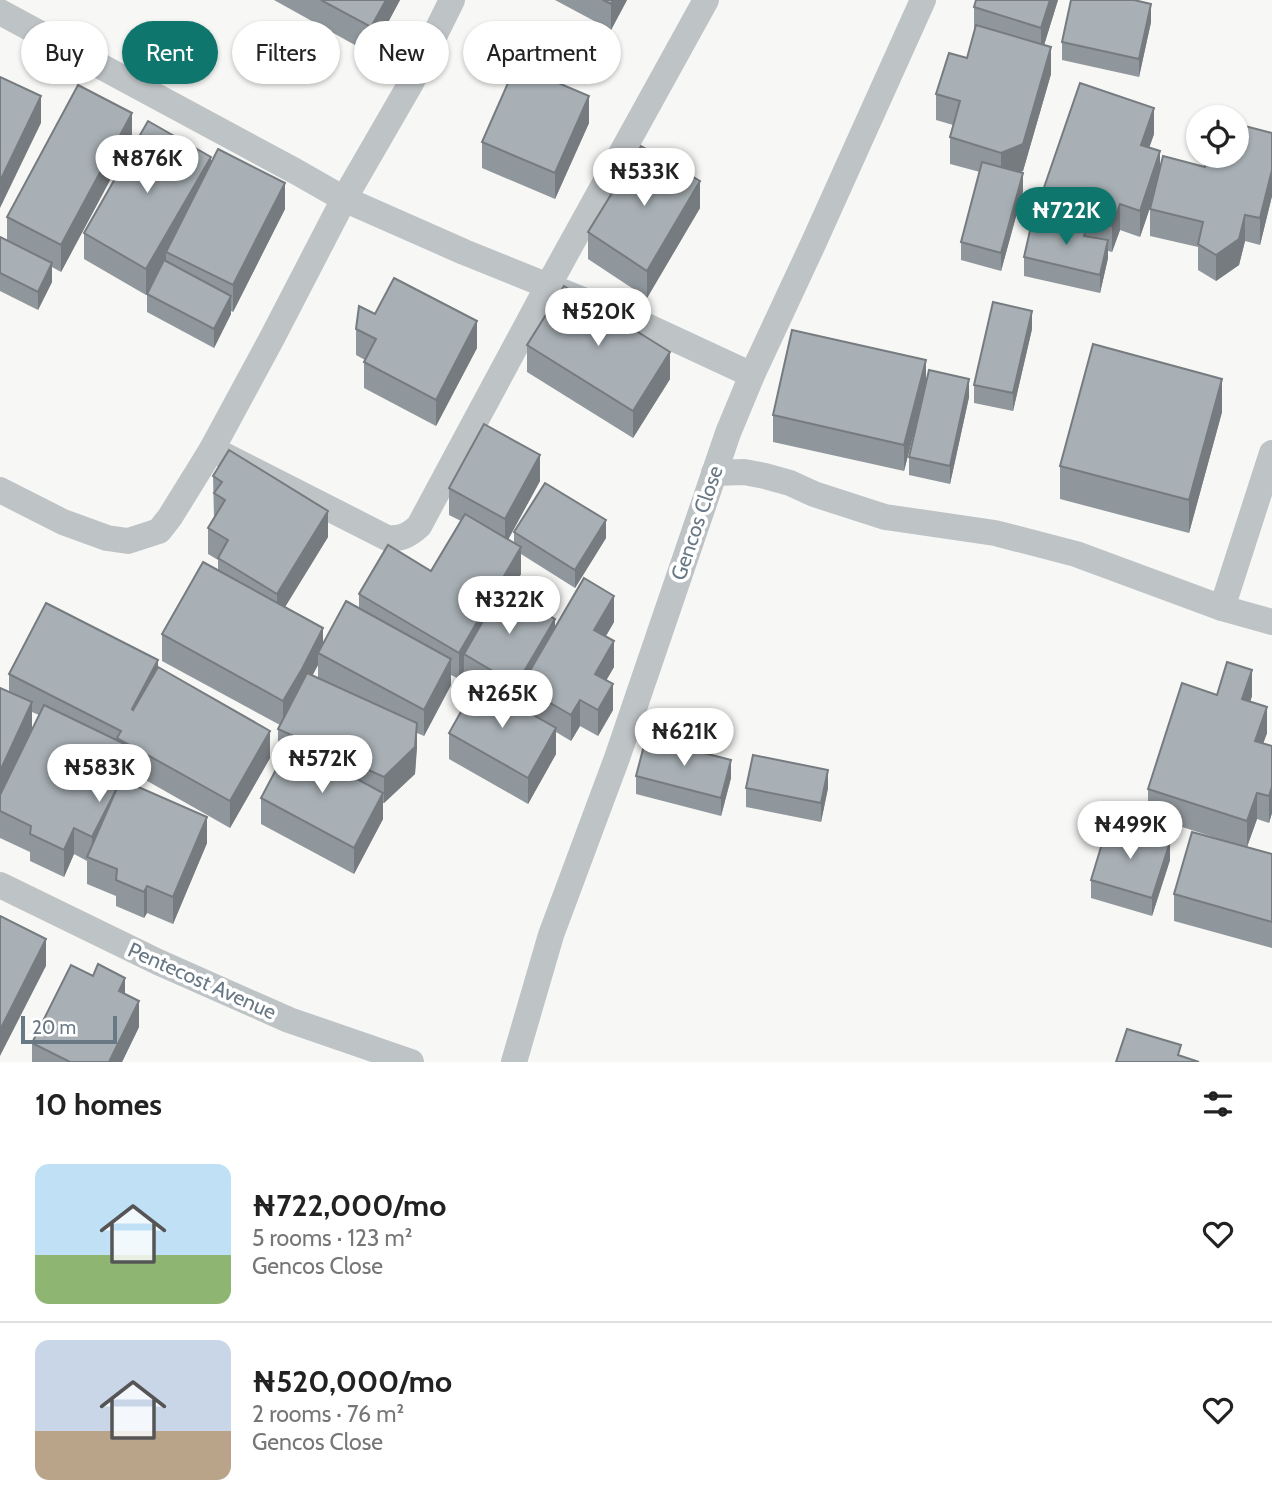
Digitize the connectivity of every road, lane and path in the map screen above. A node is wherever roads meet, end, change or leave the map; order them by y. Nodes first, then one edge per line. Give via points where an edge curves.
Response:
1 (452, 0) edge
2 (706, 0) edge
3 (923, 0) edge
4 (0, 12) edge
5 (344, 199) junction
6 (548, 286) junction
7 (752, 375) junction
8 (212, 449) junction
9 (1272, 453) edge
10 (714, 473) junction
11 (0, 490) edge
12 (1222, 608) junction
13 (1272, 622) edge
14 (0, 885) edge
15 (411, 1062) edge
16 (514, 1062) edge

1 - 5 street via 411,83
2 - 6 street
3 - 7 street, Gencos Close
4 - 5 street
5 - 6 street
5 - 8 street
6 - 7 street
6 - 8 street via 419,526 408,536 387,538
7 - 10 street, Gencos Close
8 - 11 street via 159,531 128,541 63,522
9 - 12 street
10 - 12 street via 744,472 790,483 885,517 995,533 1076,554
10 - 16 street, Gencos Close via 551,935
12 - 13 street
14 - 15 street, Pentecost Avenue via 277,1015

